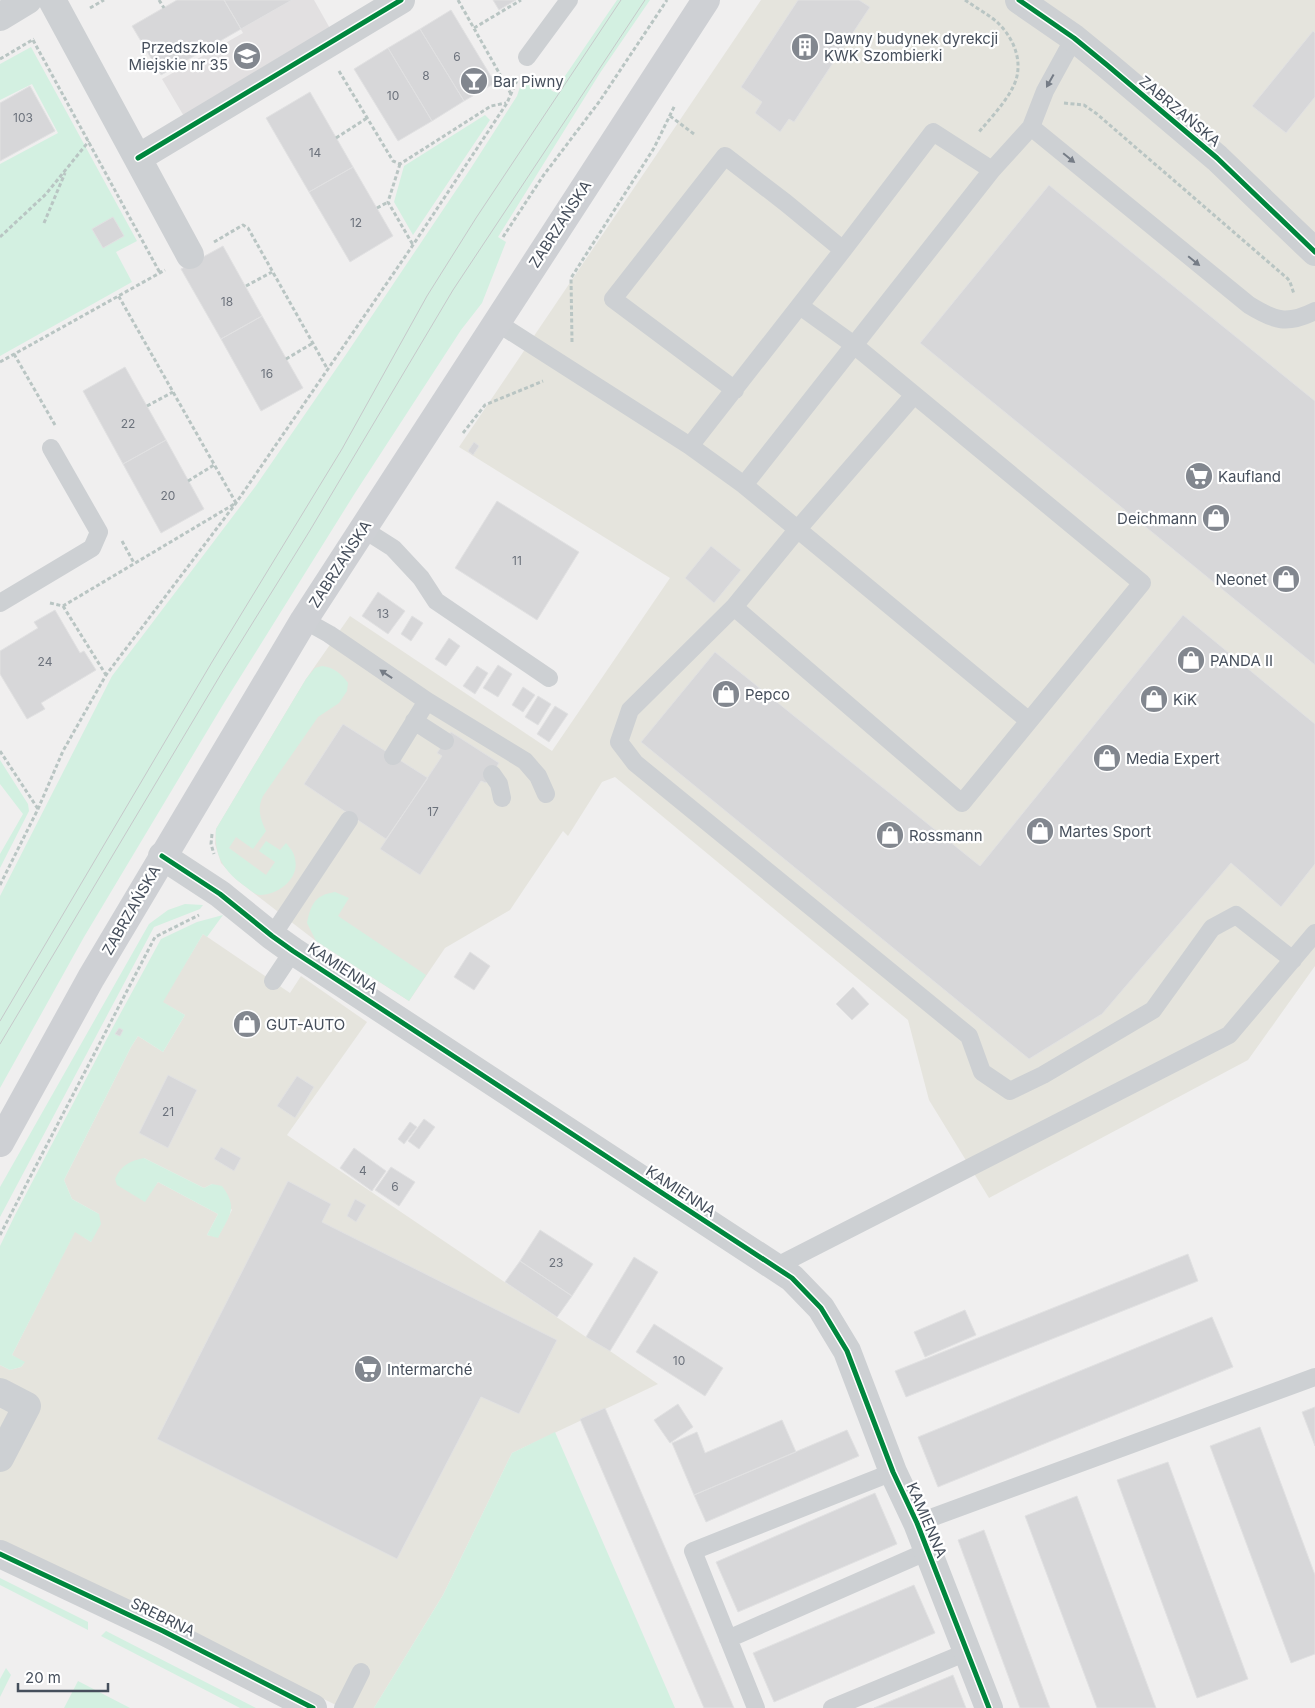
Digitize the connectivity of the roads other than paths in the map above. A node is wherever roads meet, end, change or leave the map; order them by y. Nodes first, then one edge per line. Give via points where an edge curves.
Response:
1 (28, 0) edge
2 (52, 0) edge
3 (401, 0) edge
4 (569, 0) edge
5 (706, 0) edge
6 (1019, 0) edge
7 (0, 17) edge
8 (1074, 38) junction
9 (527, 58) road end
10 (1031, 127) junction
11 (138, 158) junction
12 (992, 170) junction
13 (844, 250) junction
14 (1315, 252) edge
15 (190, 255) road end
16 (800, 306) junction
17 (1312, 312) edge
18 (496, 322) junction
19 (854, 345) junction
20 (735, 390) junction
21 (914, 395) junction
22 (690, 446) junction
23 (51, 448) dead end
24 (744, 485) junction
25 (363, 529) junction
26 (797, 530) junction
27 (0, 602) edge
28 (734, 607) junction
29 (304, 620) junction
30 (549, 678) dead end
31 (427, 702) junction
32 (414, 721) junction
33 (1029, 721) junction
34 (445, 741) dead end
35 (393, 756) dead end
36 (492, 774) dead end
37 (546, 794) dead end
38 (502, 798) dead end
39 (349, 820) dead end
40 (162, 856) junction
41 (1315, 933) edge
42 (283, 943) junction
43 (1293, 960) junction
44 (273, 981) dead end
45 (0, 1143) edge
46 (774, 1267) junction
47 (1315, 1377) edge
48 (0, 1392) edge
49 (0, 1458) edge
50 (893, 1472) junction
51 (917, 1523) junction
52 (928, 1551) junction
53 (0, 1554) edge
54 (728, 1638) junction
55 (967, 1652) junction
56 (361, 1672) dead end
57 (313, 1708) edge
58 (344, 1708) edge
59 (756, 1708) edge
60 (832, 1708) edge
61 (989, 1708) edge

1 - 7 street
2 - 11 street
3 - 11 street
4 - 9 lane
5 - 18 main road, ZABRZAŃSKA
6 - 8 street, ZABRZAŃSKA
8 -> 10 lane via 1045,91
8 - 14 street, ZABRZAŃSKA via 1217,158
10 - 12 lane
10 -> 17 lane via 1249,305 1280,319 1295,320
11 - 15 street
12 - 13 lane via 933,132
12 - 19 lane
13 - 16 lane
13 - 20 lane via 725,156 613,299
16 - 19 lane
16 - 20 lane
18 - 22 lane
18 - 25 main road, ZABRZAŃSKA
19 - 21 lane
19 - 24 lane
20 - 22 lane
21 - 26 lane
21 - 33 lane via 1142,583
22 - 24 lane
23 - 27 lane via 99,532 92,548
24 - 26 lane
25 - 29 main road, ZABRZAŃSKA
25 - 30 lane via 393,548 421,578 436,601
26 - 28 lane
26 - 33 lane
28 - 33 lane via 962,802
28 - 43 lane via 630,710 619,742 635,763 969,1036 982,1072 1010,1090 1043,1075 1153,1010 1212,928 1236,915
31 -> 29 lane
29 - 40 main road, ZABRZAŃSKA
31 - 32 lane
31 - 37 lane via 525,761 538,776
32 - 34 lane
32 - 35 lane
36 - 38 lane via 499,784
39 - 42 lane
40 - 42 street, KAMIENNA via 220,894
40 - 45 main road, ZABRZAŃSKA
41 - 43 lane
42 - 44 lane
42 - 46 street, KAMIENNA
43 - 46 lane via 1229,1035
46 - 50 street, KAMIENNA via 792,1278 820,1308 847,1351
47 - 51 lane
48 - 49 street via 27,1406
50 - 51 street, KAMIENNA
50 - 54 lane via 693,1551
51 - 52 street, KAMIENNA
52 - 54 lane
52 - 55 street, KAMIENNA
53 - 57 street, SREBRNA via 163,1631
54 - 59 lane
55 - 60 lane
55 - 61 street, KAMIENNA
56 - 58 lane

